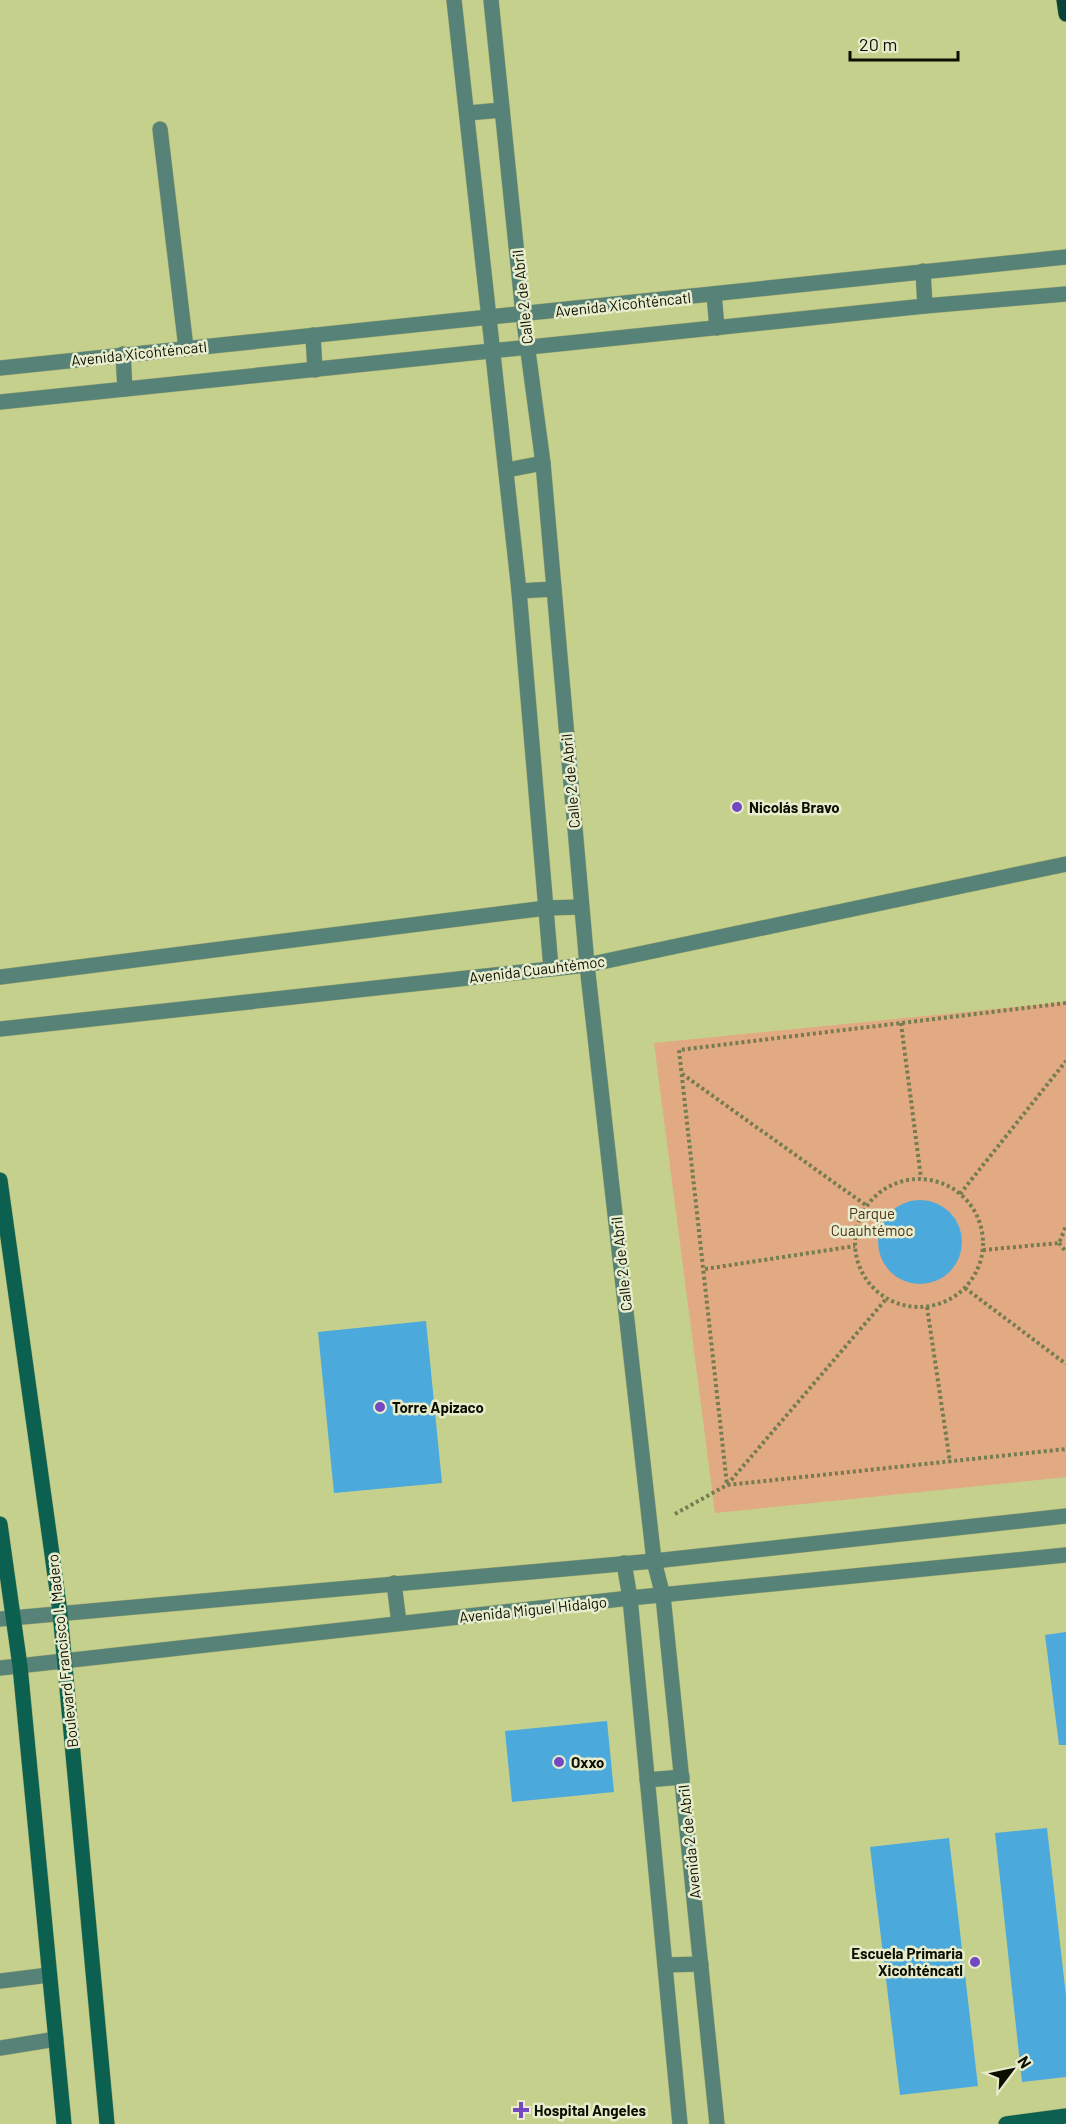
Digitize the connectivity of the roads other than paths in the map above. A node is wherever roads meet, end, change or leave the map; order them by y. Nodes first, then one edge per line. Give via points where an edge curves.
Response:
1 (454, 0) edge
2 (492, 0) edge
3 (1064, 0) edge
4 (1066, 14) edge
5 (502, 110) junction
6 (468, 112) junction
7 (160, 129) dead end
8 (1066, 256) edge
9 (922, 272) junction
10 (714, 294) junction
11 (1066, 294) edge
12 (925, 306) junction
13 (523, 314) junction
14 (489, 317) junction
15 (717, 328) junction
16 (313, 335) junction
17 (527, 347) junction
18 (186, 348) junction
19 (493, 351) junction
20 (123, 354) junction
21 (0, 368) edge
22 (315, 370) junction
23 (125, 389) junction
24 (0, 402) edge
25 (543, 463) junction
26 (507, 470) junction
27 (554, 589) junction
28 (519, 591) junction
29 (1066, 864) edge
30 (581, 907) junction
31 (546, 908) junction
32 (587, 965) junction
33 (551, 968) junction
34 (0, 976) edge
35 (0, 1029) edge
36 (0, 1180) edge
37 (1066, 1516) edge
38 (0, 1524) edge
39 (1066, 1555) edge
40 (654, 1561) junction
41 (624, 1563) junction
42 (394, 1583) junction
43 (663, 1596) junction
44 (630, 1599) junction
45 (60, 1612) junction
46 (7, 1618) edge
47 (399, 1623) junction
48 (65, 1660) junction
49 (20, 1666) junction
50 (0, 1668) edge
51 (682, 1777) junction
52 (647, 1780) junction
53 (701, 1964) junction
54 (665, 1965) junction
55 (49, 1975) junction
56 (0, 1981) edge
57 (56, 2040) junction
58 (0, 2048) edge
59 (1066, 2116) edge
60 (64, 2124) edge
61 (107, 2124) edge
62 (680, 2124) edge
63 (717, 2124) edge
64 (1006, 2124) edge

1 - 6 street
2 - 5 street, Calle 2 de Abril
3 - 4 main road
5 - 6 street
5 - 13 street, Calle 2 de Abril
6 - 14 street
7 - 18 street
8 - 9 street, Avenida Xicohténcatl
9 - 10 street, Avenida Xicohténcatl
9 - 12 street
10 - 13 street, Avenida Xicohténcatl
10 - 15 street
11 - 12 street
12 - 15 street
13 - 14 street, Avenida Xicohténcatl
13 - 17 street, Calle 2 de Abril
14 - 16 street, Avenida Xicohténcatl
14 - 19 street
15 - 17 street
16 - 18 street, Avenida Xicohténcatl
16 - 22 street
17 - 19 street
17 - 25 street, Calle 2 de Abril
18 - 20 street, Avenida Xicohténcatl
19 - 22 street
19 - 26 street
20 - 21 street, Avenida Xicohténcatl
20 - 23 street
22 - 23 street
23 - 24 street
25 - 26 street
25 - 27 street, Calle 2 de Abril
26 - 28 street
27 - 28 street
27 - 30 street, Calle 2 de Abril
28 - 31 street
29 - 32 street, Avenida Cuauhtémoc
30 - 31 street
30 - 32 street, Calle 2 de Abril
31 - 33 street
31 - 34 street
32 - 33 street, Avenida Cuauhtémoc
32 - 40 street, Calle 2 de Abril
33 - 35 street, Avenida Cuauhtémoc
36 - 45 main road, Boulevard Francisco I. Madero
37 - 40 street
38 - 46 main road
39 - 43 street, Avenida Miguel Hidalgo
40 - 41 street
40 - 43 street, Avenida 2 de Abril
41 - 42 street
41 - 44 street
42 - 45 street
42 - 47 street
43 - 44 street, Avenida Miguel Hidalgo
43 - 51 street, Avenida 2 de Abril
44 - 47 street, Avenida Miguel Hidalgo
44 - 52 street
45 - 46 street
45 - 48 main road, Boulevard Francisco I. Madero
46 - 49 main road
47 - 48 street, Avenida Miguel Hidalgo
48 - 49 street, Avenida Miguel Hidalgo
48 - 61 main road, Boulevard Francisco I. Madero
49 - 50 street, Avenida Miguel Hidalgo
49 - 55 main road
51 - 52 street
51 - 53 street, Avenida 2 de Abril
52 - 54 street
53 - 54 street
53 - 63 street, Avenida 2 de Abril
54 - 62 street
55 - 56 street
55 - 57 main road
57 - 58 street
57 - 60 main road
59 - 64 main road

